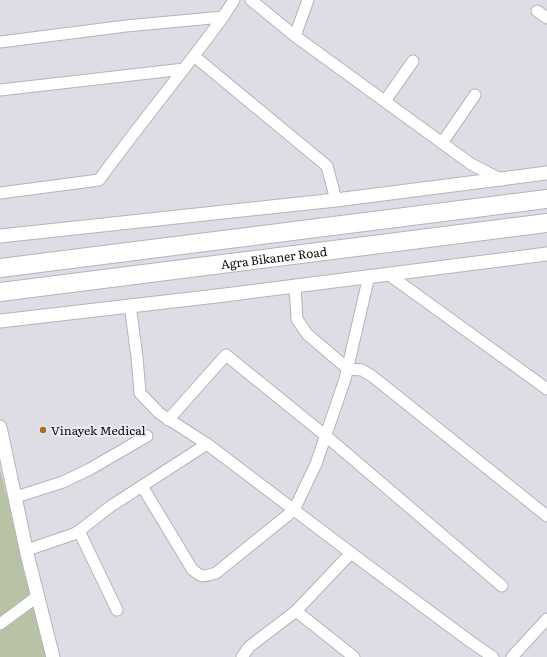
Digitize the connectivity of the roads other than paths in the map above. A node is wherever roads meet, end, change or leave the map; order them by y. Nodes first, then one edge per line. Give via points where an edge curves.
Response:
1 (234, 0) edge
2 (251, 0) edge
3 (308, 0) edge
4 (538, 11) dead end
5 (223, 17) junction
6 (547, 18) edge
7 (295, 36) junction
8 (0, 42) edge
9 (194, 56) junction
10 (413, 61) dead end
11 (184, 69) junction
12 (0, 90) edge
13 (475, 95) dead end
14 (385, 102) junction
15 (442, 143) junction
16 (547, 173) edge
17 (502, 180) junction
18 (0, 193) edge
19 (547, 199) edge
20 (336, 200) junction
21 (547, 224) edge
22 (0, 236) edge
23 (547, 254) edge
24 (0, 268) edge
25 (388, 274) junction
26 (369, 276) junction
27 (295, 286) junction
28 (0, 292) edge
29 (130, 305) junction
30 (0, 321) edge
31 (348, 369) junction
32 (547, 389) edge
33 (168, 420) junction
34 (0, 427) edge
35 (146, 436) dead end
36 (326, 436) junction
37 (207, 444) junction
38 (142, 486) junction
39 (16, 497) junction
40 (294, 510) junction
41 (547, 516) edge
42 (79, 531) junction
43 (27, 550) junction
44 (350, 553) junction
45 (502, 586) dead end
46 (38, 596) junction
47 (117, 610) dead end
48 (296, 611) junction
49 (547, 619) edge
50 (0, 624) edge
51 (53, 657) edge
52 (242, 657) edge
53 (354, 657) edge
54 (493, 657) edge
55 (512, 657) edge

1 - 5 street
2 - 7 street
3 - 7 street
4 - 6 street
5 - 8 street
5 - 9 street
7 - 14 street
9 - 11 street
9 - 20 street via 327,166
10 - 14 street
11 - 12 street
11 - 18 street via 99,180
13 - 15 street
14 - 15 street
15 - 17 street via 471,164
16 - 17 street
17 - 20 street
19 - 24 highway
20 - 22 street
21 - 28 highway, Agra Bikaner Road
23 - 25 street
25 - 26 street
25 - 32 street
26 - 27 street
26 - 31 street
27 - 29 street
27 - 31 street via 297,319 307,334
29 - 30 street
29 - 33 street via 138,356 140,394
31 - 36 street
31 - 41 street via 362,370 372,376
33 - 36 street via 226,355
33 - 37 street
34 - 39 street
35 - 39 street via 63,482
36 - 40 street
36 - 45 street
37 - 38 street
37 - 40 street
38 - 40 street via 192,569 205,577 216,573
38 - 42 street
39 - 43 street
40 - 44 street
42 - 43 street
42 - 47 street
43 - 46 street
44 - 48 street
44 - 54 street
46 - 50 street
46 - 51 street
48 - 52 street via 249,647
48 - 53 street
49 - 55 street

